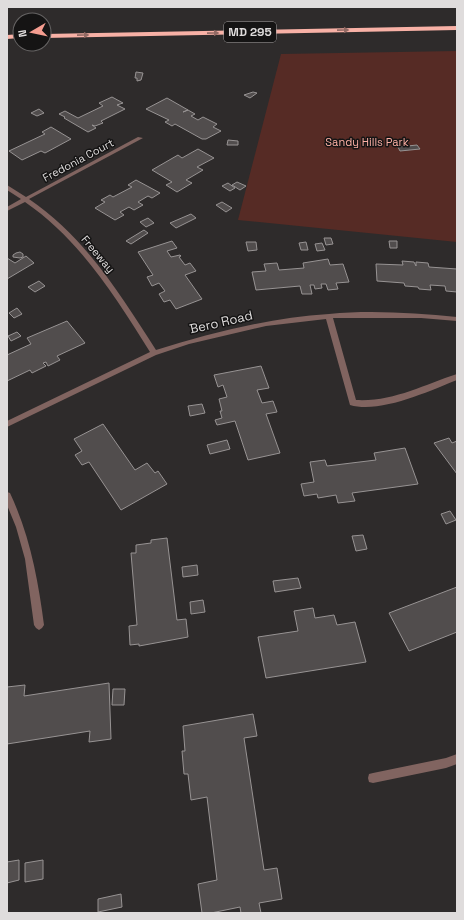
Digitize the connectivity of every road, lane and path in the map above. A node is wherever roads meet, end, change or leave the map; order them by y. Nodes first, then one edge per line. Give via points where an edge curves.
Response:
1 (457, 28) edge
2 (52, 36) edge
3 (140, 138) dead end
4 (7, 187) edge
5 (25, 199) junction
6 (7, 209) edge
7 (329, 316) junction
8 (457, 319) edge
9 (154, 352) junction
10 (457, 377) edge
11 (7, 424) edge
12 (7, 496) edge
13 (39, 625) dead end
14 (457, 759) edge
15 (374, 778) dead end

2 -> 1 highway, MD 295
3 - 5 street, Fredonia Court
4 - 5 street, Freeway
5 - 6 street, Fredonia Court
5 - 9 street, Freeway via 59,225 89,257 113,288
7 - 8 street, Bero Road via 421,316
7 - 9 street, Bero Road via 266,324
7 - 10 street via 353,403 384,402
9 - 11 street, Bero Road
12 - 13 street via 22,532 33,574
14 - 15 street

